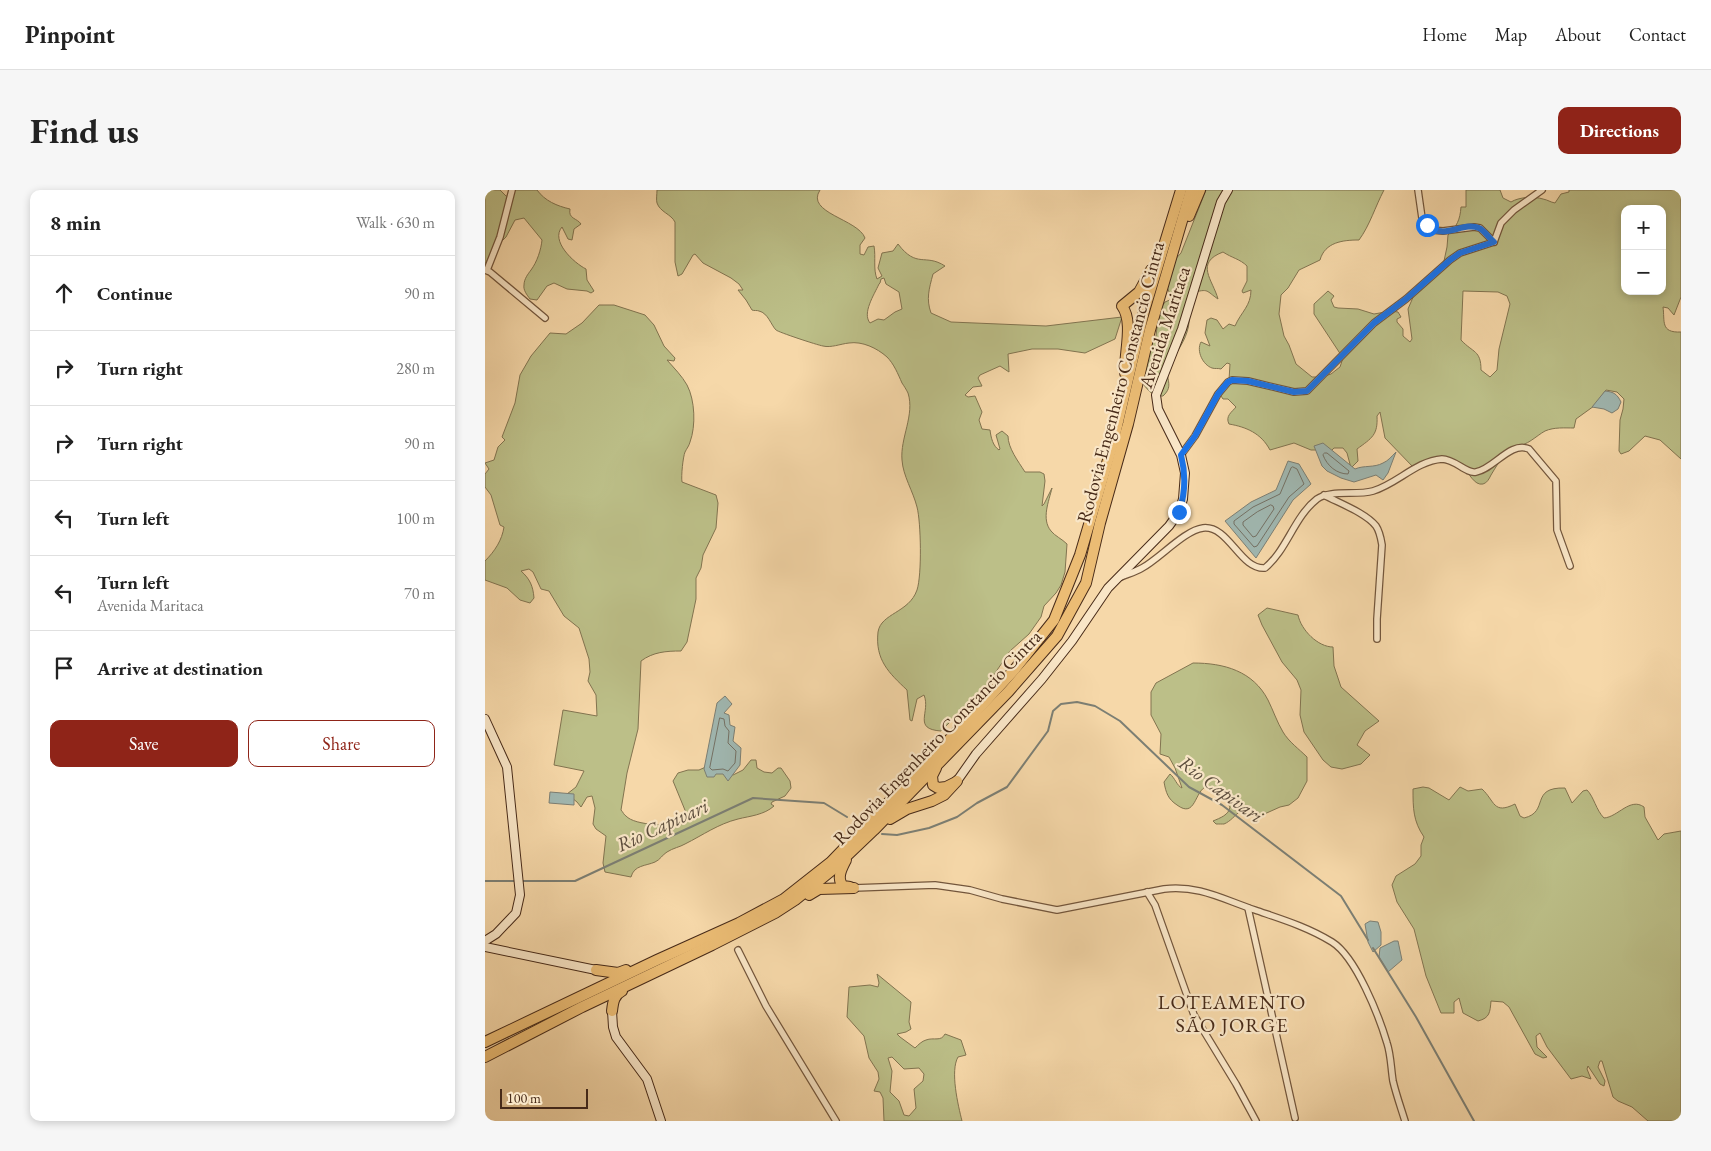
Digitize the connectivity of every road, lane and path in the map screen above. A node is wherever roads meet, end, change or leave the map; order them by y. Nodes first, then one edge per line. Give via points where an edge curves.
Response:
1 (512, 190) edge
2 (1181, 190) edge
3 (1191, 190) edge
4 (1200, 190) edge
5 (1228, 190) edge
6 (1418, 190) edge
7 (1542, 190) edge
8 (1178, 232) junction
9 (1164, 242) junction
10 (1494, 242) junction
11 (486, 270) edge
12 (545, 318) dead end
13 (1125, 392) junction
14 (1181, 455) junction
15 (1324, 495) junction
16 (1570, 566) dead end
17 (1119, 578) junction
18 (1377, 639) dead end
19 (485, 719) edge
20 (937, 766) junction
21 (957, 781) junction
22 (874, 830) junction
23 (848, 855) junction
24 (853, 888) junction
25 (1147, 892) junction
26 (1248, 908) junction
27 (775, 913) junction
28 (485, 941) edge
29 (485, 947) edge
30 (738, 950) dead end
31 (657, 960) junction
32 (596, 970) junction
33 (653, 972) junction
34 (580, 1002) junction
35 (612, 1011) junction
36 (485, 1042) edge
37 (485, 1057) edge
38 (1295, 1118) dead end
39 (661, 1121) edge
40 (835, 1121) edge
41 (1256, 1121) edge
42 (1405, 1121) edge

1 - 11 street via 500,237
2 - 9 highway, Rodovia Engenheiro Constancio Cintra
3 - 8 highway, Rodovia Engenheiro Constancio Cintra
4 - 8 highway
5 - 14 street, Avenida Maritaca via 1221,202 1182,329 1156,394 1158,409
6 - 10 street via 1422,218 1433,230 1480,228
7 - 10 street via 1501,224
8 - 20 highway, Rodovia Engenheiro Constancio Cintra via 1086,583 1057,636
9 - 13 highway, Rodovia Engenheiro Constancio Cintra
9 - 13 highway via 1139,292 1122,306 1128,322
10 - 14 street via 1460,253 1450,260 1374,323 1307,391 1294,392 1248,381 1228,382
11 - 12 street
13 - 31 highway, Rodovia Engenheiro Constancio Cintra via 1080,555 1054,620 1015,669 831,862 784,898 739,923
14 - 17 street, Avenida Maritaca via 1185,474 1179,512
15 - 16 street via 1374,491 1435,460 1451,460 1475,473 1524,447 1556,481 1557,530
15 - 17 street via 1308,507 1265,568 1254,567 1217,531 1205,528 1184,538 1142,568
15 - 18 street via 1375,524 1381,536
17 - 21 street, Avenida Maritaca
19 - 28 street via 507,768 519,895 516,913
20 - 21 highway via 932,776 933,785 946,787
20 - 22 highway, Rodovia Engenheiro Constancio Cintra
21 - 22 highway via 944,794 907,809
22 - 23 highway, Rodovia Engenheiro Constancio Cintra
23 - 24 highway via 840,882
23 - 27 highway, Rodovia Engenheiro Constancio Cintra
24 - 25 street via 935,885 1057,910
24 - 27 highway via 819,890
25 - 26 street via 1192,888
25 - 41 street via 1155,905 1194,1015
26 - 38 street
26 - 42 street via 1296,924 1333,942 1349,958 1364,982 1388,1044 1394,1083
27 - 33 highway, Rodovia Engenheiro Constancio Cintra
29 - 32 street
30 - 40 street via 766,1006
31 - 32 highway via 618,973
31 - 34 highway, Rodovia Engenheiro Constancio Cintra
32 - 34 highway via 605,978
33 - 34 highway, Rodovia Engenheiro Constancio Cintra
33 - 35 highway via 617,993
34 - 35 highway via 607,997 611,1000
34 - 36 highway, Rodovia Engenheiro Constancio Cintra
34 - 37 highway, Rodovia Engenheiro Constancio Cintra
35 - 39 street via 616,1037 647,1079

